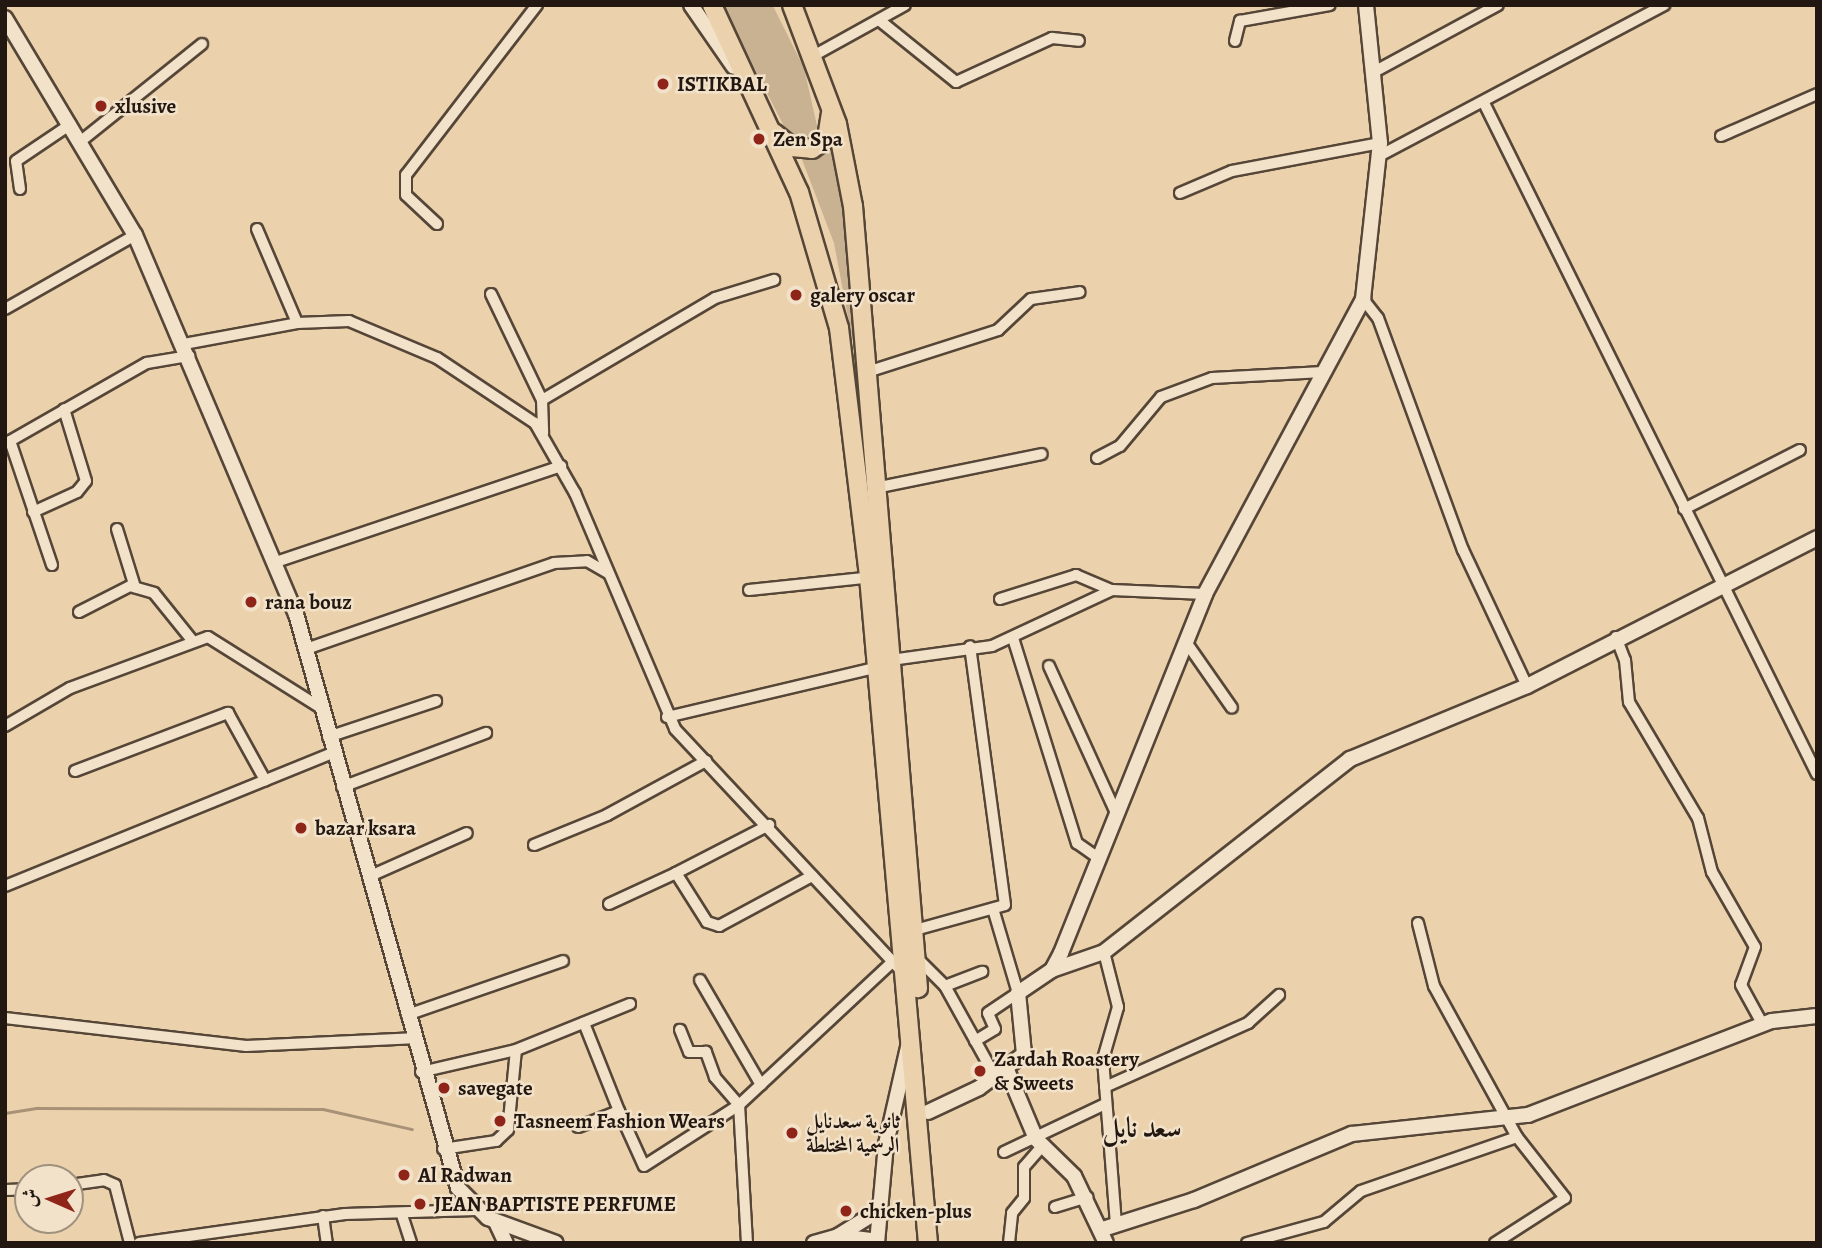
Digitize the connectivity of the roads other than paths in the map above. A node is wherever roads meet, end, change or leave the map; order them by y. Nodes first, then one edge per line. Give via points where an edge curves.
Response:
1 (691, 5) edge
2 (712, 5) edge
3 (790, 5) edge
4 (905, 5) edge
5 (1330, 5) edge
6 (1366, 5) edge
7 (1498, 5) edge
8 (1664, 5) edge
9 (534, 6) edge
10 (5, 18) edge
11 (879, 20) junction
12 (1079, 41) dead end
13 (1235, 41) dead end
14 (202, 44) dead end
15 (813, 56) junction
16 (1372, 74) junction
17 (1817, 94) edge
18 (751, 96) junction
19 (1484, 103) junction
20 (831, 108) junction
21 (71, 124) junction
22 (772, 131) junction
23 (1721, 136) dead end
24 (81, 142) junction
25 (1379, 150) junction
26 (20, 189) dead end
27 (1180, 193) dead end
28 (437, 223) dead end
29 (257, 229) dead end
30 (135, 235) junction
31 (774, 280) dead end
32 (1080, 292) dead end
33 (491, 294) dead end
34 (1363, 299) junction
35 (5, 309) edge
36 (297, 323) junction
37 (186, 350) junction
38 (1323, 372) junction
39 (863, 373) junction
40 (542, 400) junction
41 (64, 409) junction
42 (542, 433) junction
43 (1800, 450) dead end
44 (1042, 454) dead end
45 (1097, 458) dead end
46 (561, 466) junction
47 (875, 488) junction
48 (1684, 509) junction
49 (33, 512) junction
50 (117, 529) dead end
51 (1817, 538) edge
52 (276, 562) junction
53 (52, 565) dead end
54 (609, 573) junction
55 (876, 577) junction
56 (1721, 585) junction
57 (135, 587) junction
58 (748, 590) dead end
59 (1112, 590) junction
60 (1205, 594) junction
61 (1000, 599) dead end
62 (79, 612) dead end
63 (1616, 637) junction
64 (1013, 638) junction
65 (191, 639) junction
66 (1186, 642) junction
67 (970, 646) junction
68 (306, 649) junction
69 (885, 664) junction
70 (1049, 666) dead end
71 (1527, 686) junction
72 (436, 701) dead end
73 (321, 708) junction
74 (1232, 708) dead end
75 (667, 717) junction
76 (5, 726) edge
77 (486, 733) dead end
78 (328, 737) junction
79 (333, 753) junction
80 (706, 761) junction
81 (75, 771) dead end
82 (1817, 774) edge
83 (265, 780) junction
84 (342, 787) junction
85 (1117, 815) junction
86 (769, 825) junction
87 (467, 833) dead end
88 (534, 845) dead end
89 (1100, 859) junction
90 (676, 873) junction
91 (812, 876) junction
92 (368, 877) junction
93 (5, 886) edge
94 (609, 904) dead end
95 (995, 912) junction
96 (1418, 923) dead end
97 (915, 930) junction
98 (1104, 952) junction
99 (563, 961) dead end
100 (890, 964) junction
101 (914, 968) junction
102 (1052, 970) junction
103 (982, 972) dead end
104 (700, 980) dead end
105 (946, 986) junction
106 (1018, 993) junction
107 (1279, 995) dead end
108 (630, 1004) dead end
109 (407, 1015) junction
110 (1817, 1016) edge
111 (5, 1018) edge
112 (584, 1023) junction
113 (1763, 1025) junction
114 (680, 1030) dead end
115 (912, 1035) junction
116 (413, 1038) junction
117 (975, 1041) junction
118 (516, 1050) junction
119 (421, 1072) junction
120 (1001, 1074) junction
121 (761, 1085) junction
122 (1105, 1087) junction
123 (1105, 1104) junction
124 (739, 1105) junction
125 (619, 1111) junction
126 (928, 1111) junction
127 (1507, 1119) junction
128 (578, 1127) dead end
129 (1517, 1137) junction
130 (1040, 1142) junction
131 (443, 1149) junction
132 (1004, 1152) dead end
133 (84, 1183) edge
134 (1087, 1197) junction
135 (1055, 1206) dead end
136 (475, 1210) junction
137 (877, 1211) junction
138 (323, 1216) junction
139 (402, 1216) junction
140 (496, 1222) junction
141 (1108, 1232) edge
142 (838, 1236) junction
143 (524, 1238) edge
144 (877, 1242) edge
145 (130, 1243) edge
146 (139, 1243) edge
147 (327, 1243) edge
148 (411, 1243) edge
149 (506, 1243) edge
150 (555, 1243) edge
151 (747, 1243) edge
152 (814, 1243) edge
153 (928, 1243) edge
154 (940, 1243) edge
155 (1009, 1243) edge
156 (1247, 1243) edge
157 (1495, 1243) edge

1 - 18 street
2 - 18 highway
3 - 15 highway
4 - 11 street
5 - 13 street via 1240,21
6 - 16 street
7 - 16 street
8 - 19 street
9 - 28 street via 406,175 406,195
10 - 21 street
11 - 12 street via 956,82 1052,38
11 - 15 street
14 - 24 street
15 - 20 highway
16 - 25 street
17 - 23 street
18 - 22 highway
19 - 25 street
19 - 48 street
20 - 22 highway via 831,130 817,147 797,149
20 - 39 highway via 853,205
21 - 24 street
21 - 26 street via 16,161
22 - 55 highway via 832,295
24 - 30 street
25 - 27 street via 1232,171
25 - 34 street
29 - 36 street
30 - 35 street
30 - 37 street
31 - 40 street via 715,298
32 - 39 street via 1021,303 998,330
33 - 40 street
34 - 38 street
34 - 71 street via 1378,318 1462,550
36 - 37 street
36 - 42 street via 349,321 437,358
37 - 41 street via 147,363
37 - 52 street
38 - 45 street via 1212,378 1161,397 1119,446
38 - 60 street
39 - 47 highway
40 - 42 street
41 - 49 street via 8,448
41 - 49 street via 86,481 77,492
42 - 46 street
43 - 48 street
44 - 47 street
46 - 52 street
46 - 54 street
47 - 55 highway
48 - 56 street
49 - 53 street
50 - 57 street
51 - 56 street
52 - 68 street
54 - 68 street via 587,561 554,563
54 - 75 street
55 - 58 street
55 - 69 highway
56 - 63 street
56 - 82 street
57 - 62 street
57 - 65 street via 154,593
59 - 60 street
59 - 61 street via 1076,575
59 - 64 street
60 - 66 street
63 - 71 street
63 - 113 street via 1625,660 1629,702 1698,818 1712,873 1755,947 1741,985
64 - 67 street
64 - 89 street via 1077,843
65 - 73 street via 208,637 232,648
65 - 76 street via 69,688
66 - 74 street
66 - 85 street
67 - 69 street
67 - 95 street via 1001,844 1005,905
68 - 73 street
69 - 75 street
69 - 97 highway
69 - 101 highway
70 - 85 street
71 - 98 street via 1336,767
72 - 78 street
73 - 78 street
75 - 80 street
77 - 84 street
78 - 79 street
79 - 83 street
79 - 84 street
80 - 86 street
80 - 88 street via 607,815
81 - 83 street via 228,713 236,717
83 - 93 street
84 - 92 street
85 - 89 street
86 - 90 street
86 - 91 street
87 - 92 street
89 - 102 street
90 - 91 street via 716,926
90 - 94 street
91 - 100 street
92 - 109 street
95 - 97 street
95 - 106 street
96 - 127 street via 1434,986
97 - 101 highway
98 - 102 street
98 - 122 street via 1118,1007 1104,1048
99 - 109 street
100 - 101 street
100 - 121 street
101 - 105 street
101 - 115 highway
101 - 126 highway
102 - 106 street
103 - 105 street
104 - 121 street
105 - 117 street
106 - 117 street via 988,1013 995,1029
106 - 120 street via 1024,1054
107 - 122 street via 1248,1023
108 - 112 street
109 - 116 street
110 - 113 street
111 - 116 street via 246,1046
112 - 118 street
112 - 125 street
113 - 127 street
114 - 124 street via 690,1052 706,1052 715,1077
115 - 137 street
115 - 153 highway
116 - 119 street
117 - 120 street
118 - 119 street
118 - 131 street via 508,1130 488,1143
119 - 131 street
120 - 126 street
120 - 130 street
121 - 124 street
122 - 123 street
123 - 130 street
123 - 141 street
124 - 125 street via 644,1166
124 - 151 street
125 - 128 street
126 - 154 highway
127 - 129 street
127 - 141 street via 1352,1134
129 - 156 street via 1362,1191 1324,1222
129 - 157 street via 1565,1198
130 - 132 street
130 - 134 street
130 - 155 street via 1024,1167 1024,1198 1012,1213
131 - 136 street
133 - 145 street via 104,1180 115,1185
134 - 135 street
134 - 141 street
136 - 139 street
136 - 140 street
137 - 142 street
137 - 144 street
138 - 139 street
138 - 146 street
138 - 147 street
139 - 148 street
140 - 143 street
140 - 149 street
142 - 144 street
142 - 152 street
143 - 150 street

